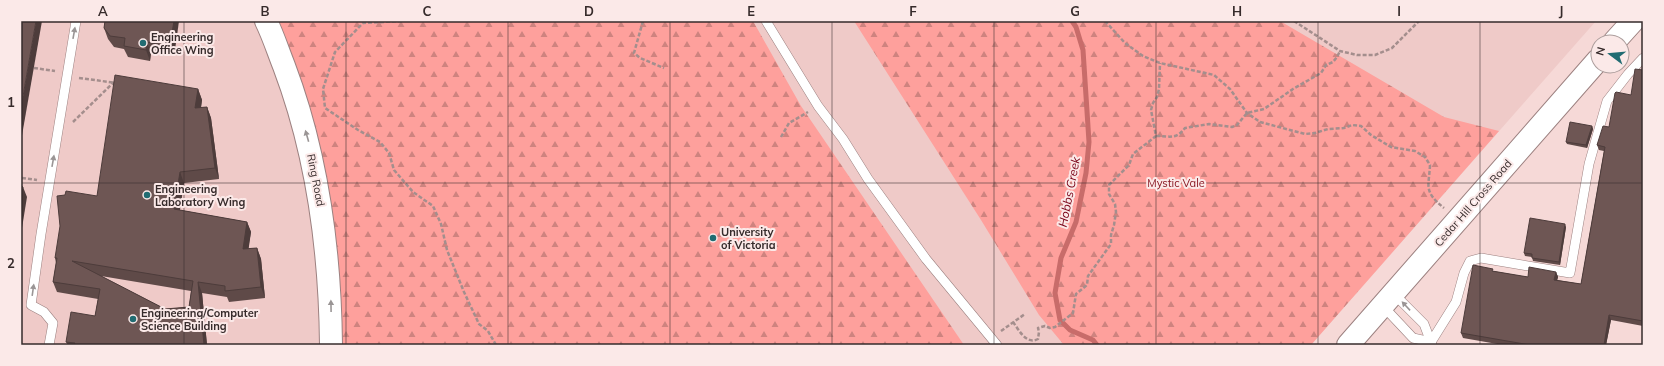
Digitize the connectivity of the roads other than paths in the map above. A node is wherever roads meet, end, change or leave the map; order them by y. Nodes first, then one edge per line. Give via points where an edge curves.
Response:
1 (76, 21) edge
2 (266, 21) edge
3 (766, 21) edge
4 (1633, 21) edge
5 (1621, 34) edge
6 (1643, 58) edge
7 (1590, 69) edge
8 (1388, 299) junction
9 (21, 304) edge
10 (31, 305) junction
11 (995, 341) edge
12 (1432, 343) edge
13 (49, 345) edge
14 (331, 345) edge
15 (1348, 345) edge

10 -> 1 lane
14 -> 2 main road, Ring Road via 328,262 315,172 291,86
3 - 11 lane via 818,106 868,179 926,259
4 - 5 main road
6 - 12 lane via 1607,101 1589,164 1570,273 1481,258 1470,261 1456,302
7 - 8 main road, Cedar Hill Cross Road
12 -> 8 lane via 1424,324
8 - 12 lane via 1413,338
8 - 15 main road, Cedar Hill Cross Road
9 - 10 lane
10 - 13 lane via 44,312 53,323

